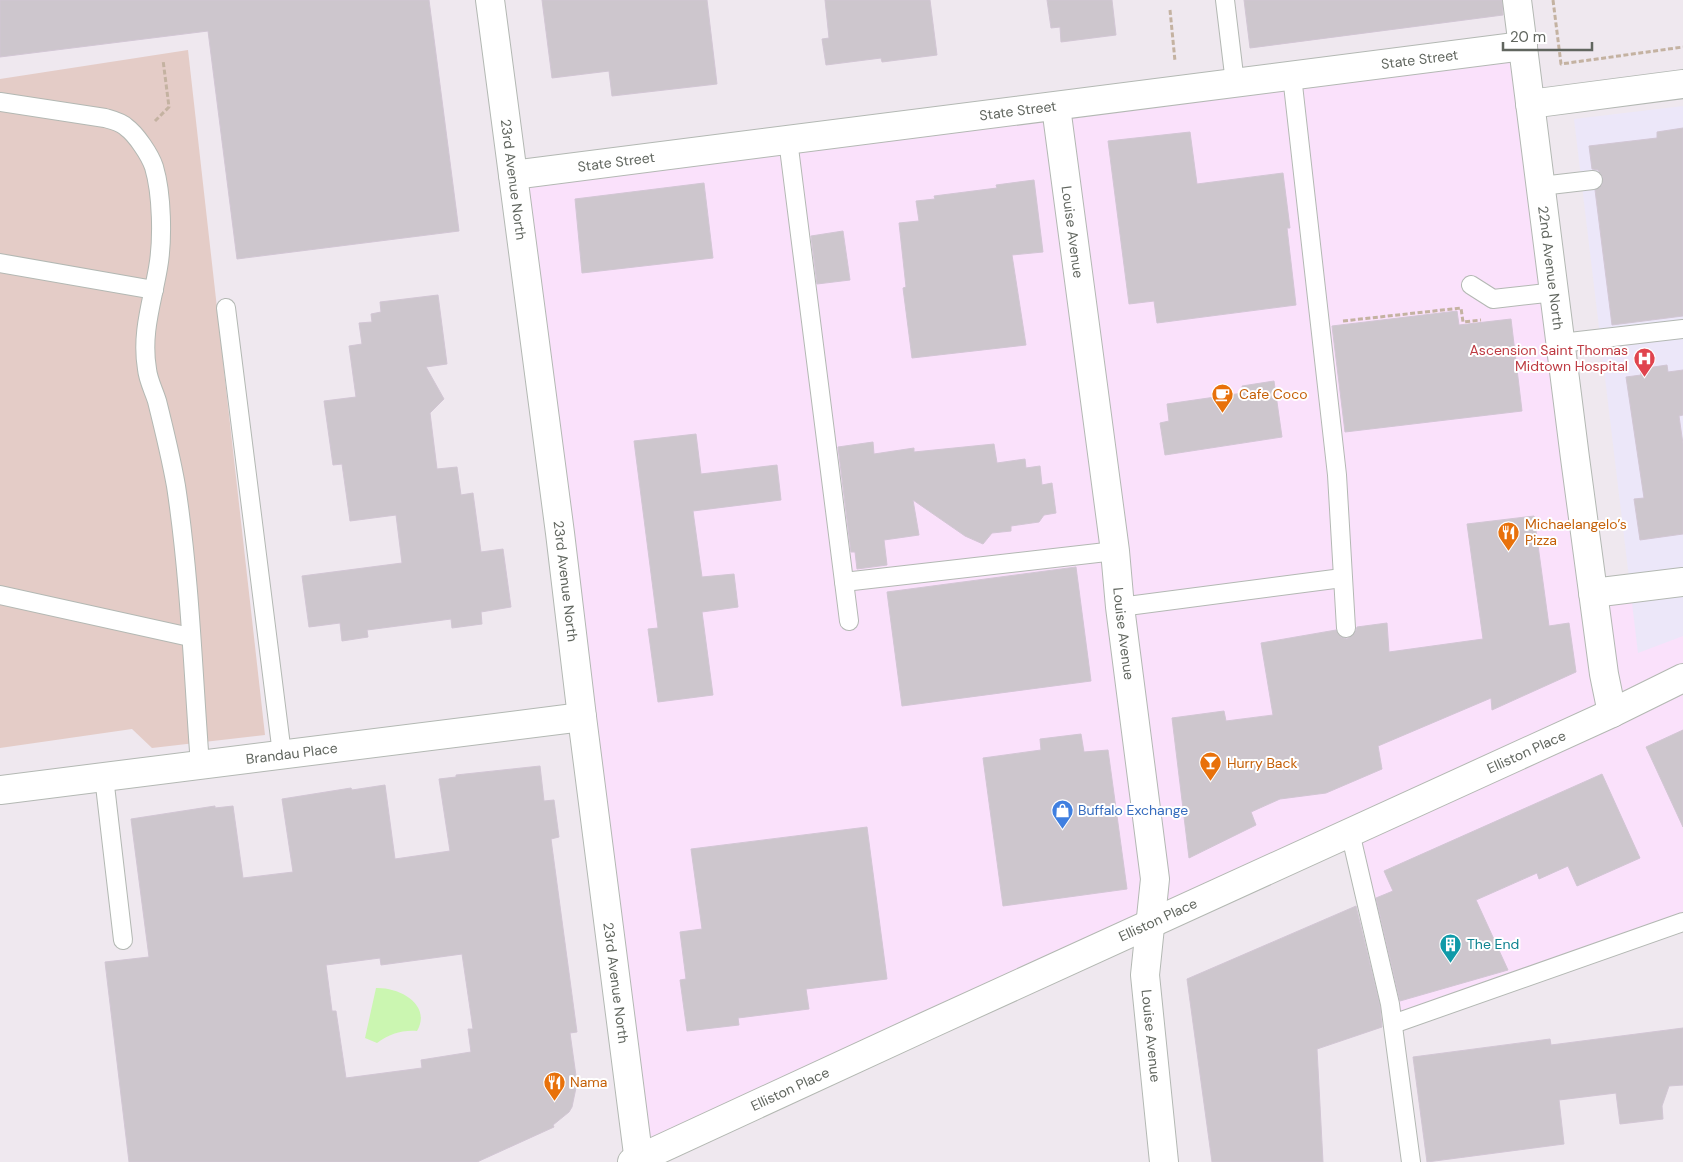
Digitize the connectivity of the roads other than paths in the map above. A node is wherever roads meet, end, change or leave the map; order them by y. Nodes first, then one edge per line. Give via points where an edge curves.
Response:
1 (490, 0) edge
2 (1225, 0) edge
3 (1517, 0) edge
4 (1523, 46) junction
5 (1292, 76) junction
6 (1235, 83) junction
7 (1683, 84) edge
8 (0, 102) edge
9 (1530, 104) junction
10 (1056, 107) junction
11 (788, 140) junction
12 (513, 175) junction
13 (1593, 180) dead end
14 (1541, 186) junction
15 (0, 262) edge
16 (1471, 285) dead end
17 (154, 290) junction
18 (1555, 292) junction
19 (226, 308) dead end
20 (1683, 330) edge
21 (1561, 343) junction
22 (1115, 551) junction
23 (1342, 578) junction
24 (844, 582) junction
25 (1683, 582) edge
26 (1593, 593) junction
27 (0, 595) edge
28 (1120, 607) junction
29 (850, 621) dead end
30 (1346, 628) dead end
31 (190, 637) junction
32 (1683, 678) edge
33 (1612, 713) junction
34 (582, 717) junction
35 (282, 754) junction
36 (200, 765) junction
37 (104, 777) junction
38 (0, 790) edge
39 (1350, 832) junction
40 (1683, 922) edge
41 (1150, 923) junction
42 (123, 940) dead end
43 (1393, 1024) junction
44 (636, 1161) edge
45 (1164, 1162) edge
46 (1411, 1162) edge

1 - 12 street, 23rd Avenue North
2 - 6 lane
3 - 4 street, 22nd Avenue North
4 - 5 street, State Street
4 - 9 street, 22nd Avenue North
5 - 6 street, State Street
5 - 23 lane via 1337,475
6 - 10 street, State Street
7 - 9 street
8 - 17 lane via 106,118 126,126 137,139 153,165 157,180 162,225
9 - 14 street, 22nd Avenue North
10 - 11 street, State Street
10 - 22 street, Louise Avenue
11 - 12 street, State Street
11 - 24 lane
12 - 34 street, 23rd Avenue North
13 - 14 lane
14 - 18 street, 22nd Avenue North
15 - 17 lane
16 - 18 lane via 1493,299
17 - 31 lane via 145,329 147,369 175,483 183,537
18 - 21 street, 22nd Avenue North
19 - 35 lane
20 - 21 lane
21 - 26 street, 22nd Avenue North
22 - 24 lane
22 - 28 street, Louise Avenue
23 - 28 lane
23 - 30 lane
24 - 29 lane
25 - 26 street
26 - 33 street, 22nd Avenue North
27 - 31 lane
28 - 41 street, Louise Avenue via 1154,879
31 - 36 lane
32 - 33 street, Elliston Place
33 - 39 street, Elliston Place
34 - 35 street, Brandau Place
34 - 44 street, 23rd Avenue North
35 - 36 street, Brandau Place
36 - 37 street, Brandau Place
37 - 38 street, Brandau Place
37 - 42 lane
39 - 41 street, Elliston Place
39 - 43 lane
40 - 43 lane
41 - 44 street, Elliston Place
41 - 45 street, Louise Avenue via 1145,975
43 - 46 lane

